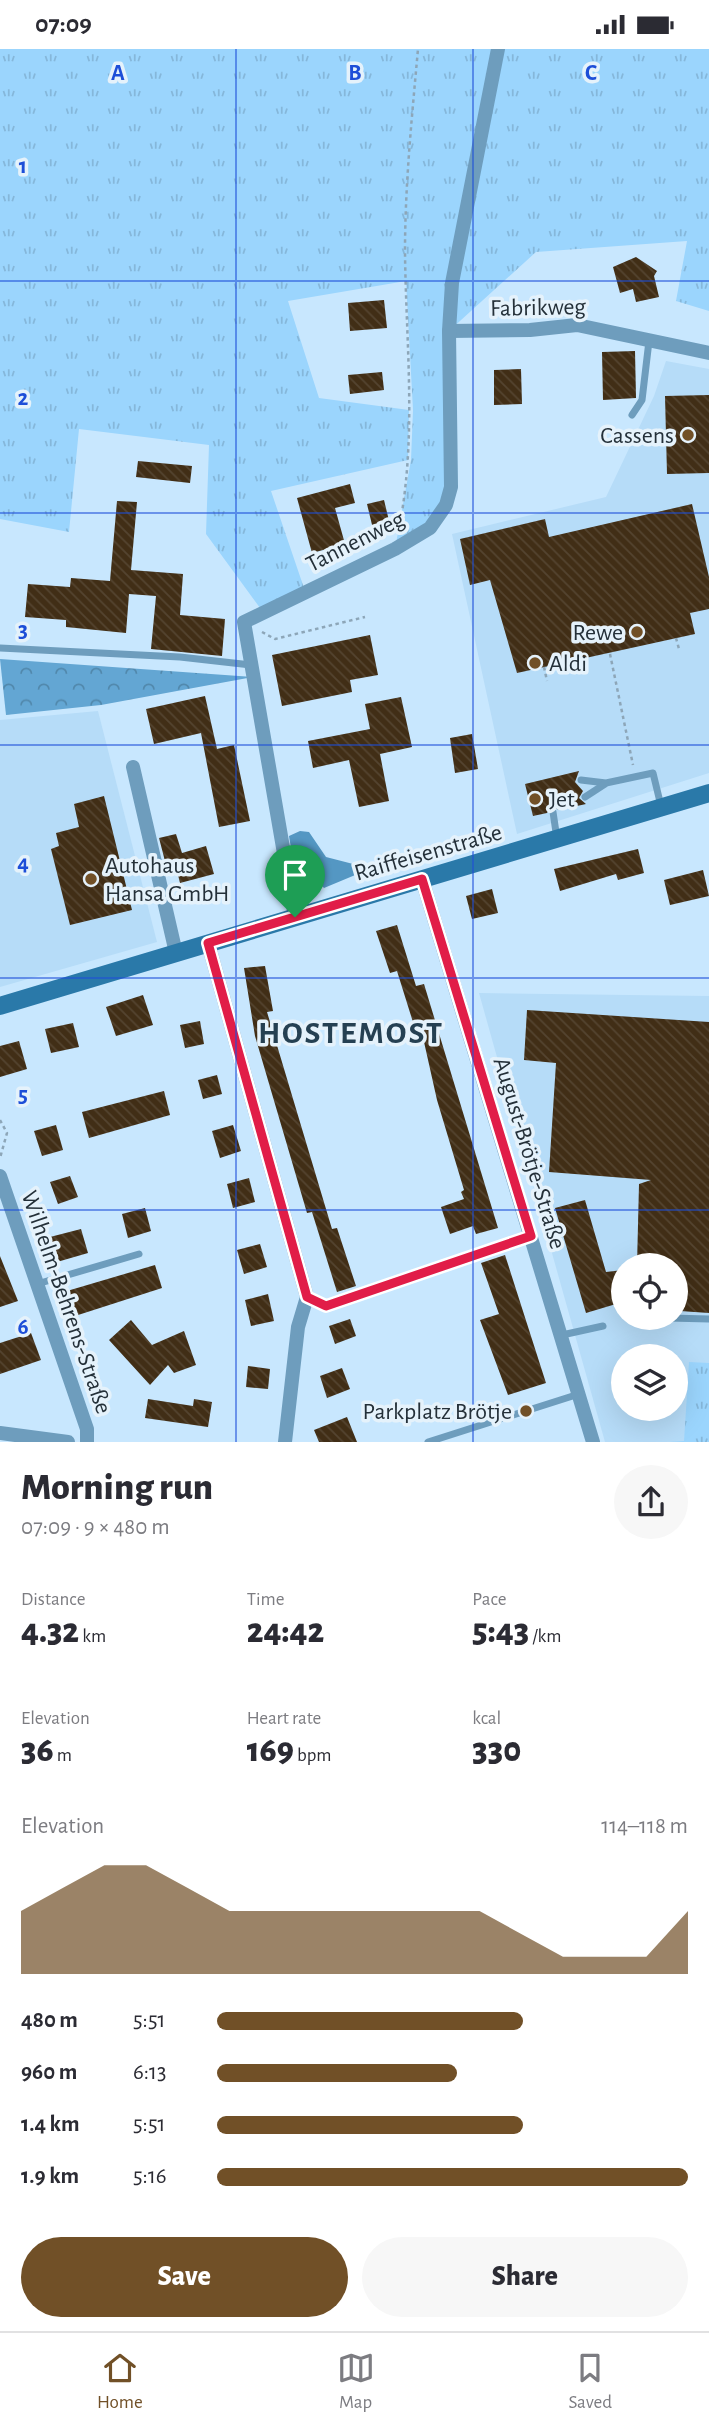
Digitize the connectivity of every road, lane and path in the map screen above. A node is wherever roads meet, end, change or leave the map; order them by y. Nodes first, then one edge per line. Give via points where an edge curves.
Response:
1 (418, 49) edge
2 (498, 49) edge
3 (449, 331) junction
4 (649, 340) junction
5 (709, 353) edge
6 (632, 415) dead end
7 (395, 549) junction
8 (365, 617) dead end
9 (243, 622) junction
10 (677, 639) dead end
11 (0, 648) edge
12 (679, 649) dead end
13 (610, 654) dead end
14 (251, 665) junction
15 (544, 667) dead end
16 (547, 681) dead end
17 (133, 767) dead end
18 (636, 777) junction
19 (581, 780) dead end
20 (606, 783) junction
21 (709, 793) edge
22 (585, 797) dead end
23 (662, 809) junction
24 (553, 812) dead end
25 (558, 840) junction
26 (422, 879) junction
27 (295, 917) junction
28 (208, 943) junction
29 (176, 953) junction
30 (0, 1006) edge
31 (0, 1120) edge
32 (0, 1158) edge
33 (0, 1177) edge
34 (531, 1236) junction
35 (138, 1254) dead end
36 (37, 1284) junction
37 (307, 1297) junction
38 (688, 1318) edge
39 (709, 1319) edge
40 (603, 1326) dead end
41 (562, 1335) junction
42 (580, 1394) junction
43 (0, 1433) edge
44 (68, 1442) edge
45 (86, 1442) edge
46 (285, 1442) edge
47 (428, 1442) edge
48 (593, 1442) edge

1 - 7 path via 405,250 411,420 408,483
2 - 3 street, Tannenweg via 452,283
3 - 4 street, Fabrikweg via 577,325
3 - 7 street, Tannenweg via 451,487 446,505 430,528
4 - 5 street, Fabrikweg
4 - 6 lane via 642,400
7 - 9 street, Tannenweg
8 - 9 path via 275,639
9 - 14 street
10 - 12 path
11 - 14 lane
13 - 18 path
14 - 27 street
15 - 16 path
17 - 29 street
18 - 20 lane
18 - 23 lane via 653,773
19 - 20 lane
20 - 22 lane
21 - 23 street, Raiffeisenstraße
23 - 25 street, Raiffeisenstraße
24 - 25 lane
25 - 26 street, Raiffeisenstraße
26 - 27 street, Raiffeisenstraße
26 - 34 street, August-Brötje-Straße
27 - 28 street, Raiffeisenstraße
28 - 29 street, Raiffeisenstraße
28 - 37 street
29 - 30 street, Raiffeisenstraße
31 - 32 path via 7,1133
33 - 36 street, Wilhelm-Behrens-Straße
34 - 37 path via 326,1306
34 - 41 street, August-Brötje-Straße
35 - 36 lane
36 - 45 street, Wilhelm-Behrens-Straße via 87,1429
37 - 46 street via 298,1327
38 - 39 lane
40 - 41 lane
41 - 42 street, August-Brötje-Straße
42 - 47 lane
42 - 48 street, August-Brötje-Straße
43 - 44 street

